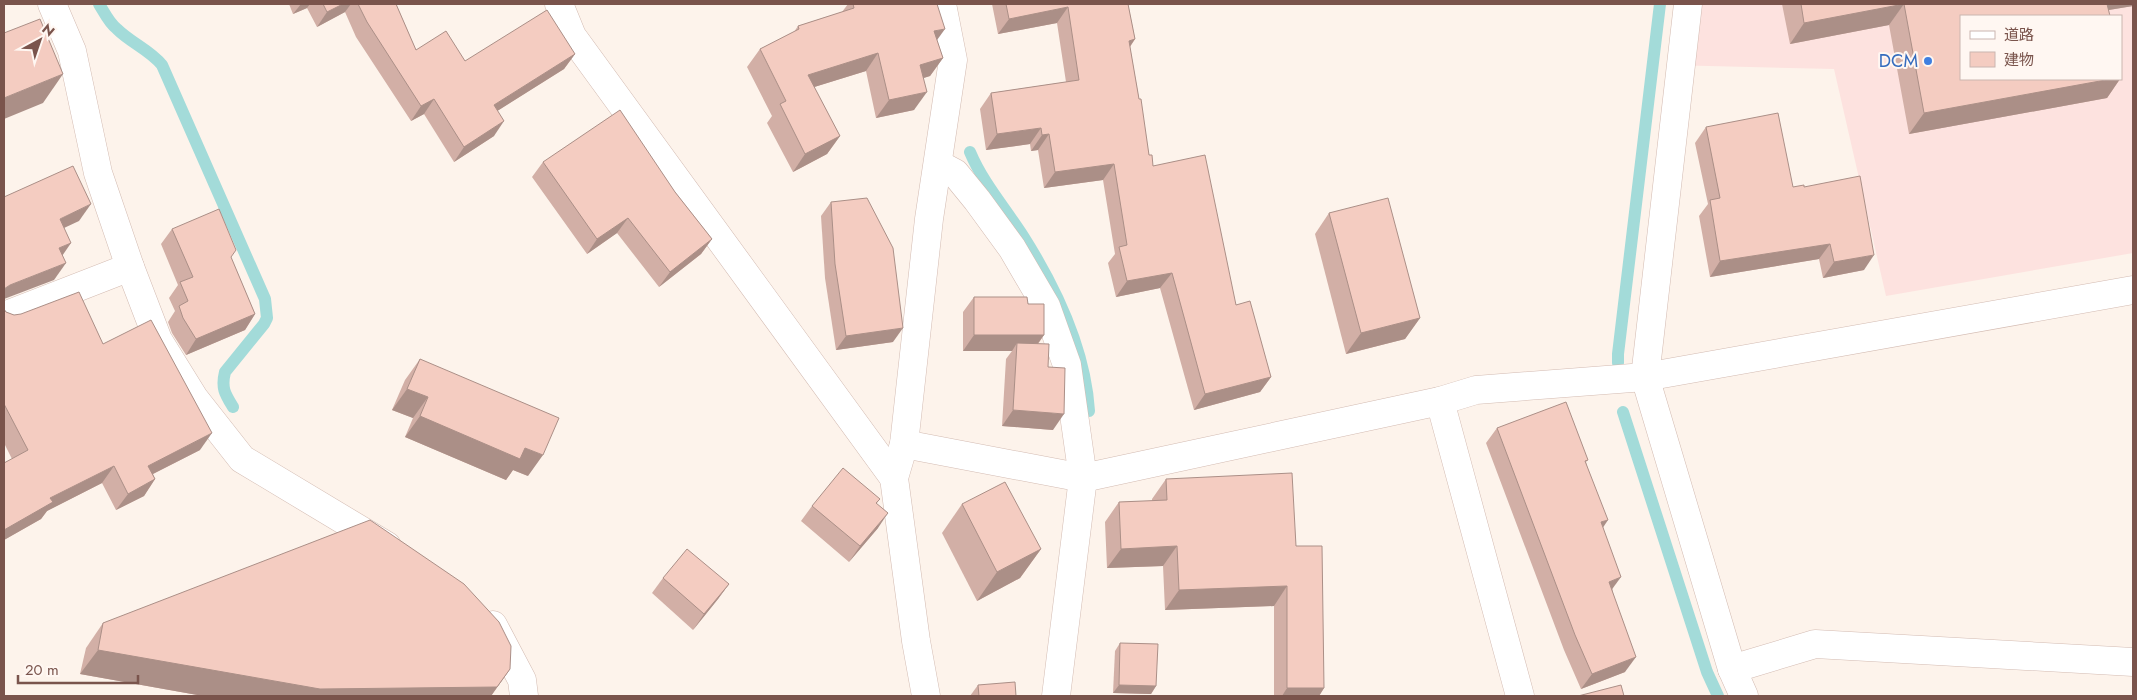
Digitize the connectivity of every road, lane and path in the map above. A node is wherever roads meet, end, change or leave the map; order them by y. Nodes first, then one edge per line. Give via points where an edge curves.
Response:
1 (52, 4) edge
2 (559, 4) edge
3 (942, 4) edge
4 (1688, 4) edge
5 (938, 164) junction
6 (130, 267) junction
7 (2133, 290) edge
8 (4, 316) edge
9 (1645, 378) junction
10 (1440, 401) junction
11 (904, 444) junction
12 (894, 478) junction
13 (1083, 478) junction
14 (408, 558) edge
15 (474, 608) edge
16 (2133, 662) edge
17 (1732, 669) junction
18 (524, 696) edge
19 (926, 696) edge
20 (1056, 696) edge
21 (1520, 696) edge
22 (1744, 696) edge

1 - 6 street via 72,51 98,173
2 - 12 street via 572,36
3 - 5 street via 953,60
4 - 9 street
5 - 11 street
5 - 13 street via 955,173 977,200 1012,248 1046,306 1067,365
6 - 8 street
6 - 14 street via 158,340 194,398 238,455
7 - 9 street
9 - 10 street via 1476,390
9 - 17 street
10 - 13 street
10 - 21 street
11 - 12 street
11 - 13 street
12 - 19 street
13 - 20 street
15 - 18 street via 494,626 522,680
16 - 17 street via 1815,644
17 - 22 street

